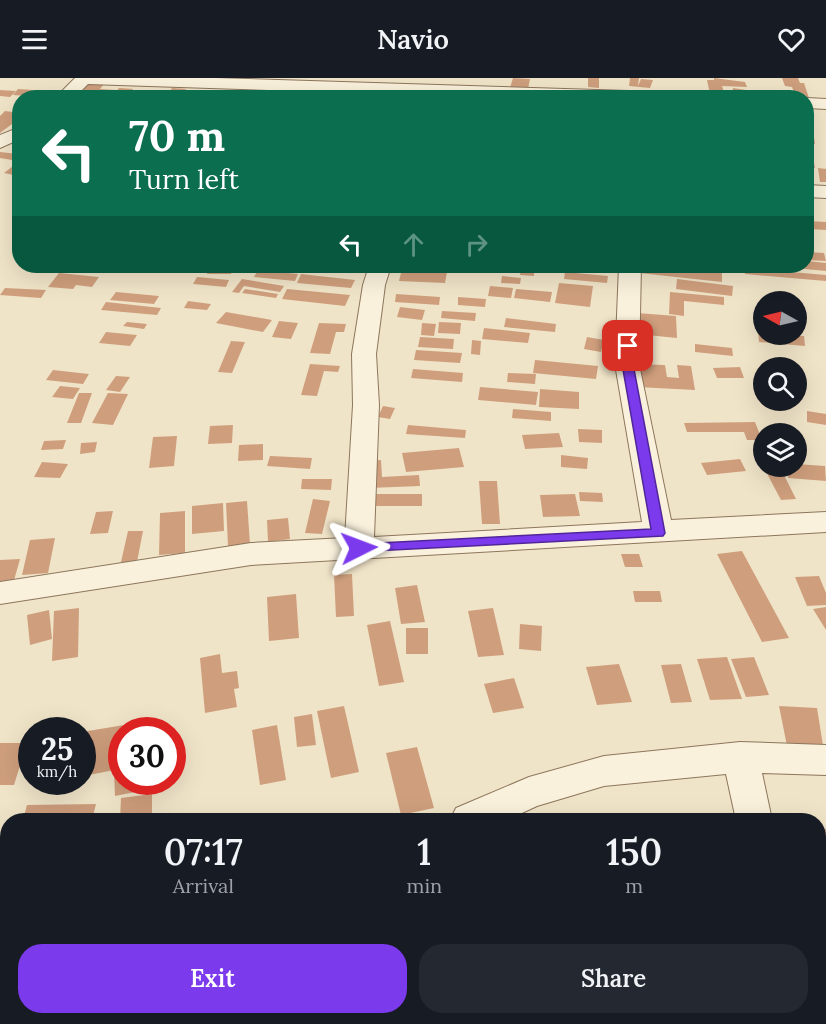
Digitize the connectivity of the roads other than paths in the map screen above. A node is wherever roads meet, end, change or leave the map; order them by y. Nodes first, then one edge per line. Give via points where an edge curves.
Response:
1 (84, 79) edge
2 (72, 90) edge
3 (451, 90) edge
4 (378, 273) edge
5 (630, 273) edge
6 (826, 522) edge
7 (658, 533) junction
8 (359, 548) junction
9 (0, 593) edge
10 (740, 757) junction
11 (826, 760) edge
12 (485, 813) edge
13 (752, 813) edge

1 - 2 street
1 - 3 street
4 - 8 street via 364,354 366,405
5 - 7 street via 627,364
6 - 7 street
7 - 8 street
8 - 9 street via 251,554
10 - 11 street
10 - 12 street via 604,771 529,793
10 - 13 street

